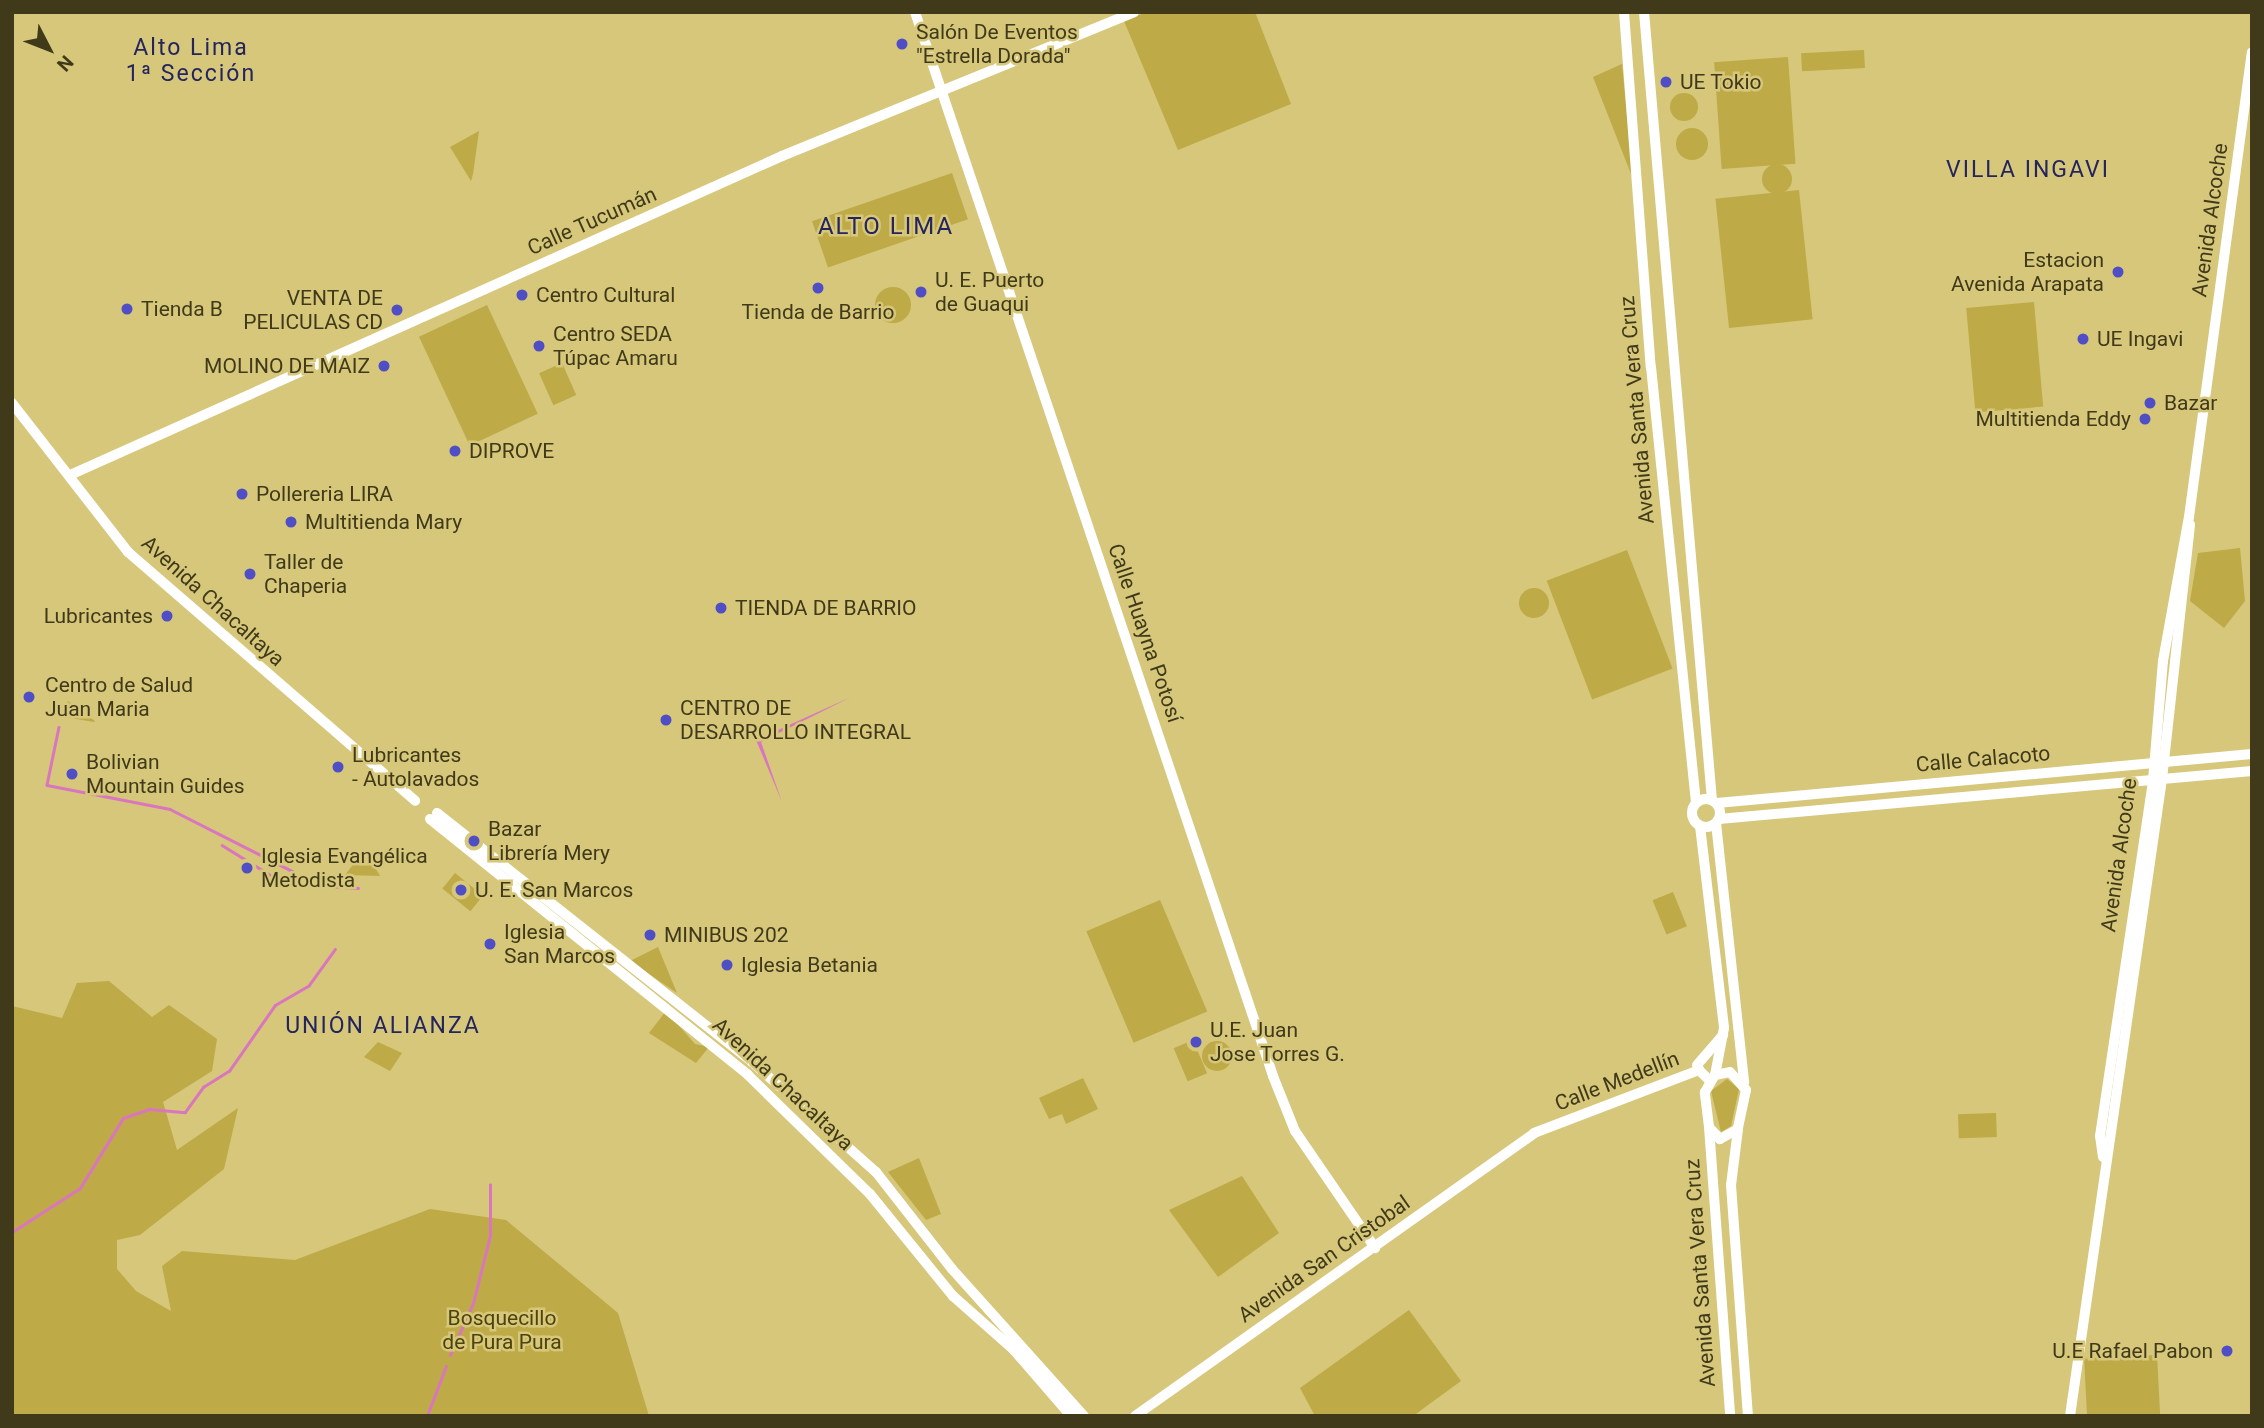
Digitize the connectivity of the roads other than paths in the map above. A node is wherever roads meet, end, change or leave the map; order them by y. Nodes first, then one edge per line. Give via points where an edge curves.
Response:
1 (915, 12) edge
2 (1134, 12) edge
3 (1623, 12) edge
4 (1644, 12) edge
5 (2252, 52) edge
6 (941, 91) junction
7 (12, 403) edge
8 (70, 475) junction
9 (2252, 754) edge
10 (2155, 763) junction
11 (2252, 771) edge
12 (2157, 779) junction
13 (1714, 801) junction
14 (415, 802) dead end
15 (1696, 802) junction
16 (1718, 821) junction
17 (1700, 826) junction
18 (1723, 1035) junction
19 (1697, 1065) dead end
20 (1712, 1078) junction
21 (1744, 1082) junction
22 (1709, 1127) junction
23 (1738, 1129) junction
24 (1534, 1133) joint
25 (1375, 1248) junction
26 (1071, 1416) edge
27 (1084, 1416) edge
28 (1135, 1416) edge
29 (1730, 1416) edge
30 (1748, 1416) edge
31 (2070, 1416) edge

1 - 6 street, Calle Huayna Potosí
2 - 6 street, Calle Tucumán
3 - 15 main road, Avenida Santa Vera Cruz via 1651,367
4 - 13 main road, Avenida Santa Vera Cruz
5 - 10 street, Avenida Alcoche via 2189,517 2191,545
6 - 8 street, Calle Tucumán
6 - 25 street, Calle Huayna Potosí via 1273,1076 1295,1132
7 - 8 street, Avenida Chacaltaya
8 - 14 street, Avenida Chacaltaya via 115,537 168,590
9 - 10 main road, Calle Calacoto
10 - 12 street, Avenida Alcoche
10 - 13 main road, Calle Calacoto
11 - 12 main road, Calle Calacoto
12 - 16 main road, Calle Calacoto
12 - 31 street, Avenida Alcoche
13 - 15 main road, Calle Calacoto
13 - 16 main road, Avenida Santa Vera Cruz
15 - 17 main road, Avenida Santa Vera Cruz via 1692,813
16 - 17 main road, Calle Calacoto
16 - 21 street
17 - 18 street
18 - 19 street
18 - 20 street
20 - 21 street via 1730,1072
20 - 22 street, Avenida Santa Vera Cruz
20 - 24 street, Calle Medellín via 1699,1070
21 - 23 street, Avenida Santa Vera Cruz
22 - 23 street via 1720,1139
22 - 29 street, Avenida Santa Vera Cruz
23 - 30 street, Avenida Santa Vera Cruz via 1731,1185
24 - 25 street, Avenida San Cristobal
25 - 28 street, Avenida San Cristobal
26 - 27 street, Avenida Chacaltaya via 1013,1349 953,1296 870,1194 748,1075 434,816 720,1036 876,1172 952,1269

